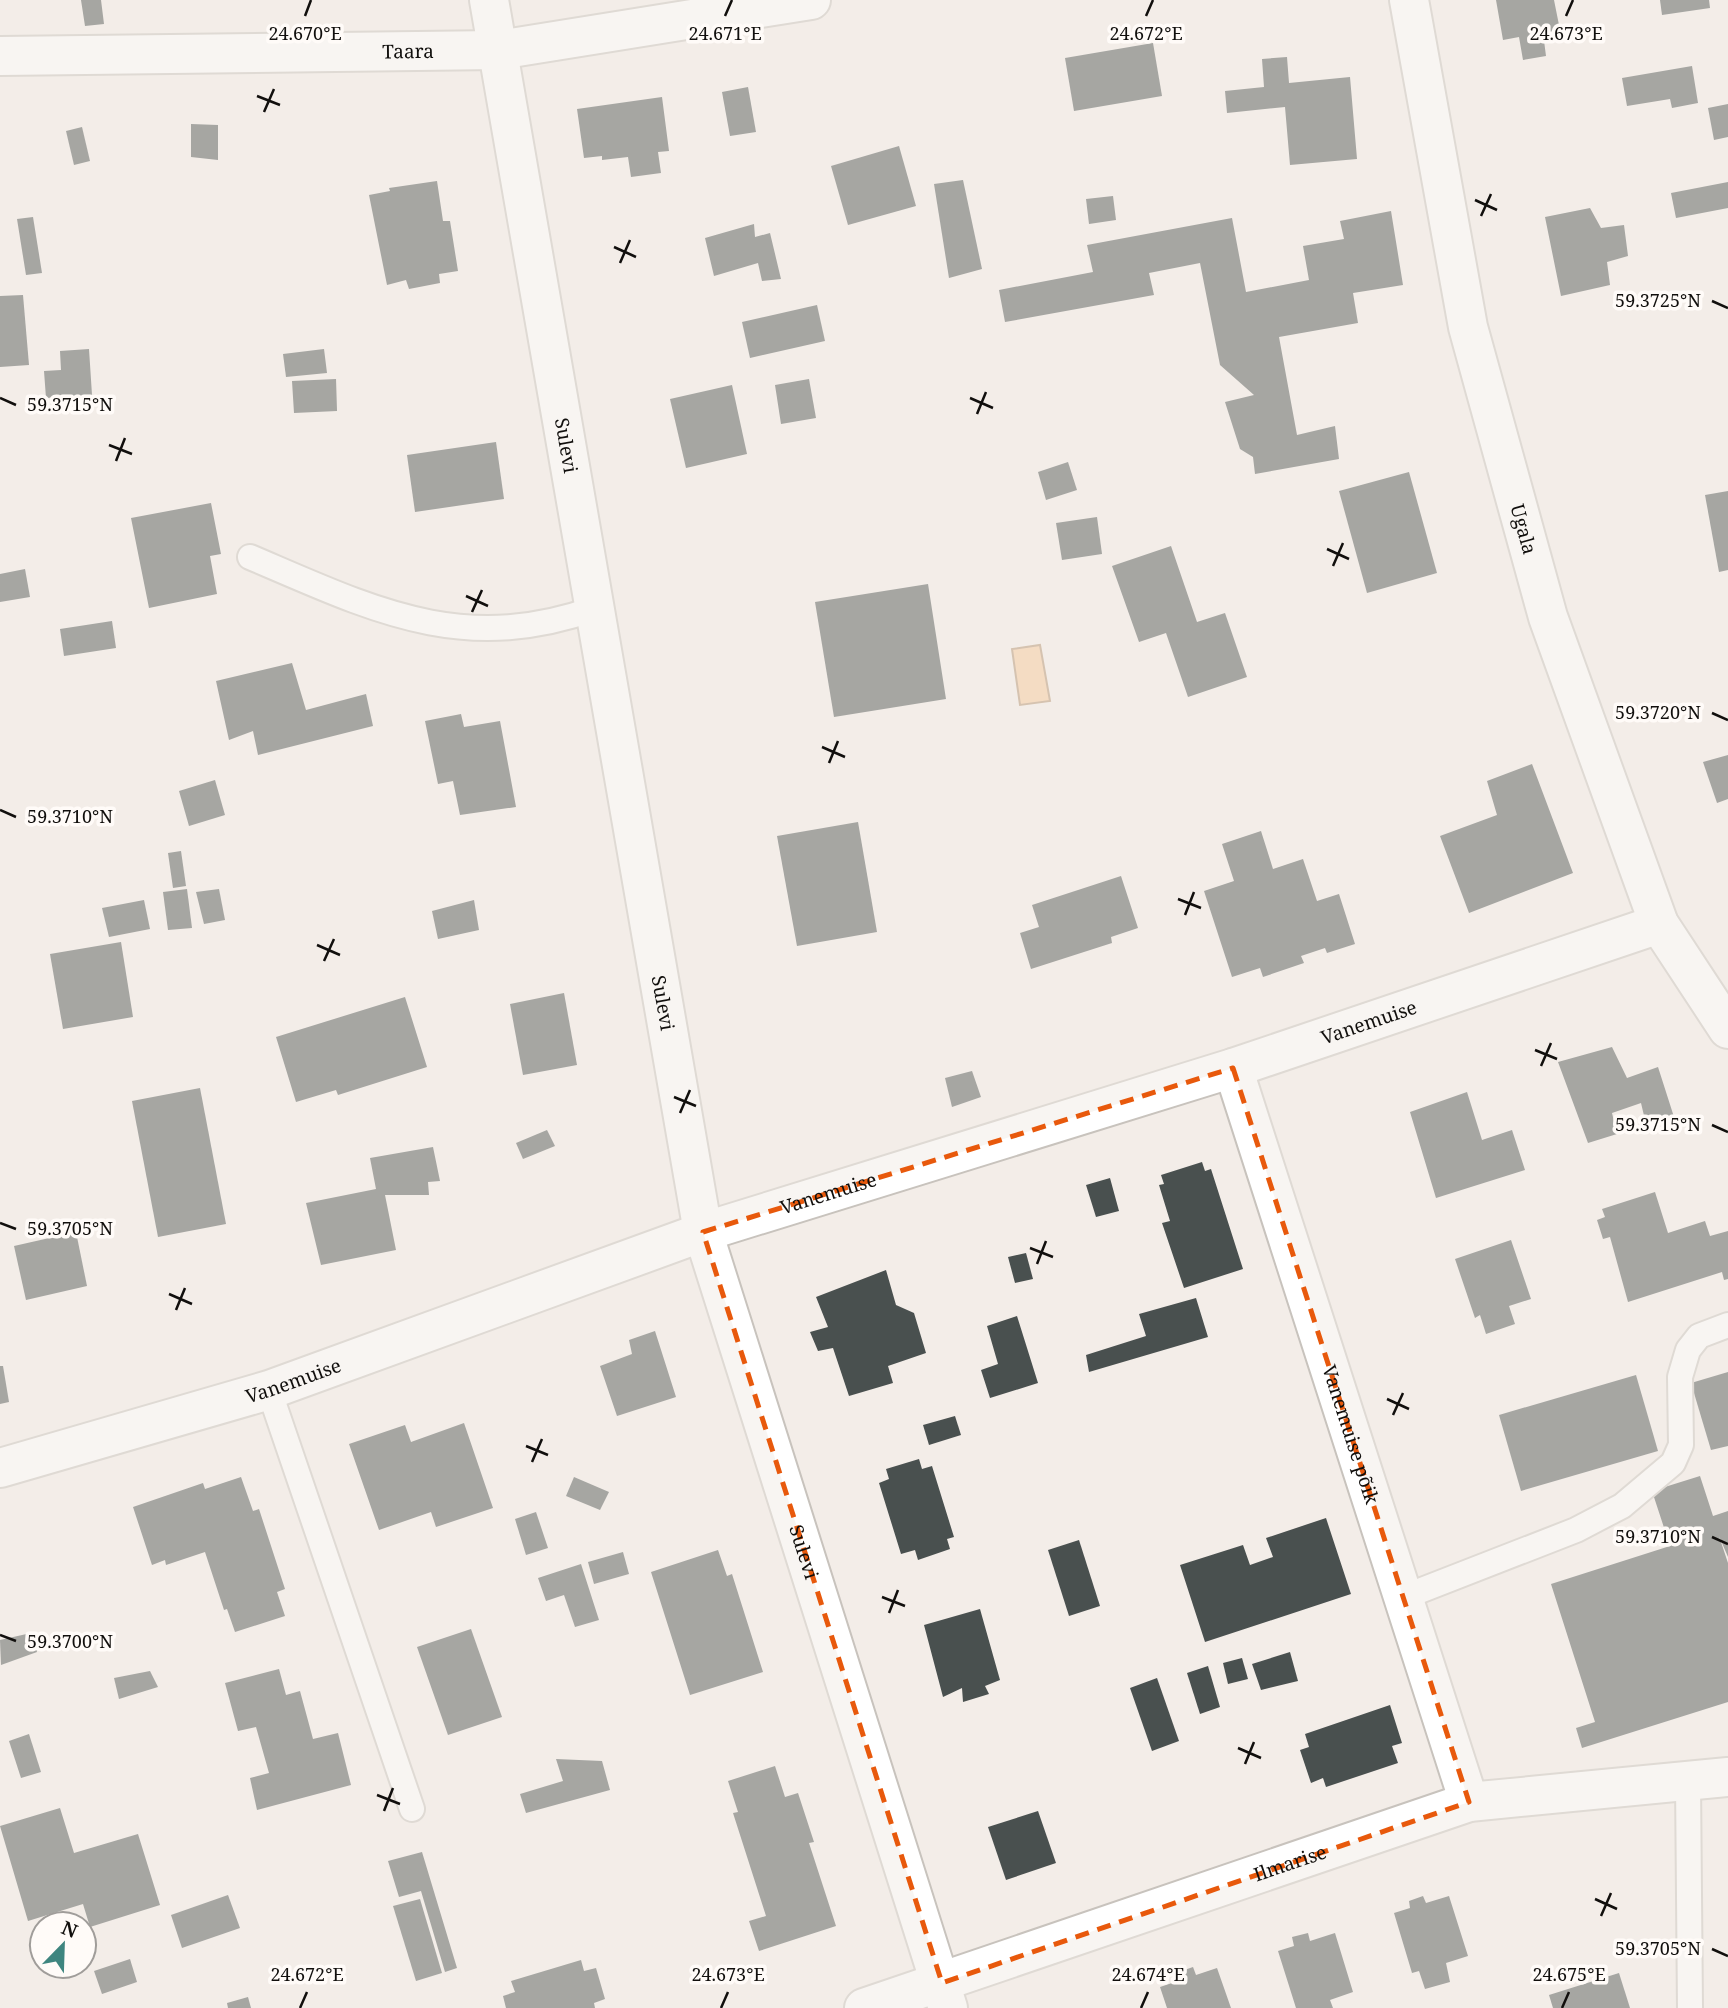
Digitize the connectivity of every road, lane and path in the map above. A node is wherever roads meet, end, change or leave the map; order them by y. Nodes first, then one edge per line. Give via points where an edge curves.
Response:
1 (489, 0) edge
2 (811, 0) edge
3 (1409, 0) edge
4 (498, 50) junction
5 (0, 55) edge
6 (250, 557) dead end
7 (596, 608) junction
8 (1658, 925) junction
9 (1728, 1029) edge
10 (1233, 1068) junction
11 (703, 1232) junction
12 (1728, 1325) edge
13 (269, 1390) junction
14 (0, 1468) edge
15 (1404, 1597) junction
16 (1728, 1777) edge
17 (1688, 1781) junction
18 (1469, 1802) junction
19 (412, 1809) dead end
20 (945, 1995) edge
21 (864, 2008) edge
22 (1690, 2008) edge

1 - 4 street, Sulevi
2 - 4 street, Taara
3 - 8 street, Ugala via 1468,327 1548,617
4 - 5 street, Taara
4 - 7 street, Sulevi
6 - 7 lane via 415,622 473,629 534,627
7 - 11 street, Sulevi
8 - 9 street, Ugala
8 - 10 street, Vanemuise
10 - 11 street, Vanemuise
10 - 15 street, Vanemuise põik
11 - 13 street, Vanemuise
11 - 20 street, Sulevi
12 - 15 lane via 1699,1336 1688,1350 1680,1377 1681,1445 1673,1463 1622,1506 1576,1531
13 - 14 street, Vanemuise
13 - 19 lane
15 - 18 street, Vanemuise põik
16 - 17 street, Ilmarise
17 - 18 street, Ilmarise
17 - 22 lane
18 - 20 street, Ilmarise
20 - 21 street, Ilmarise

